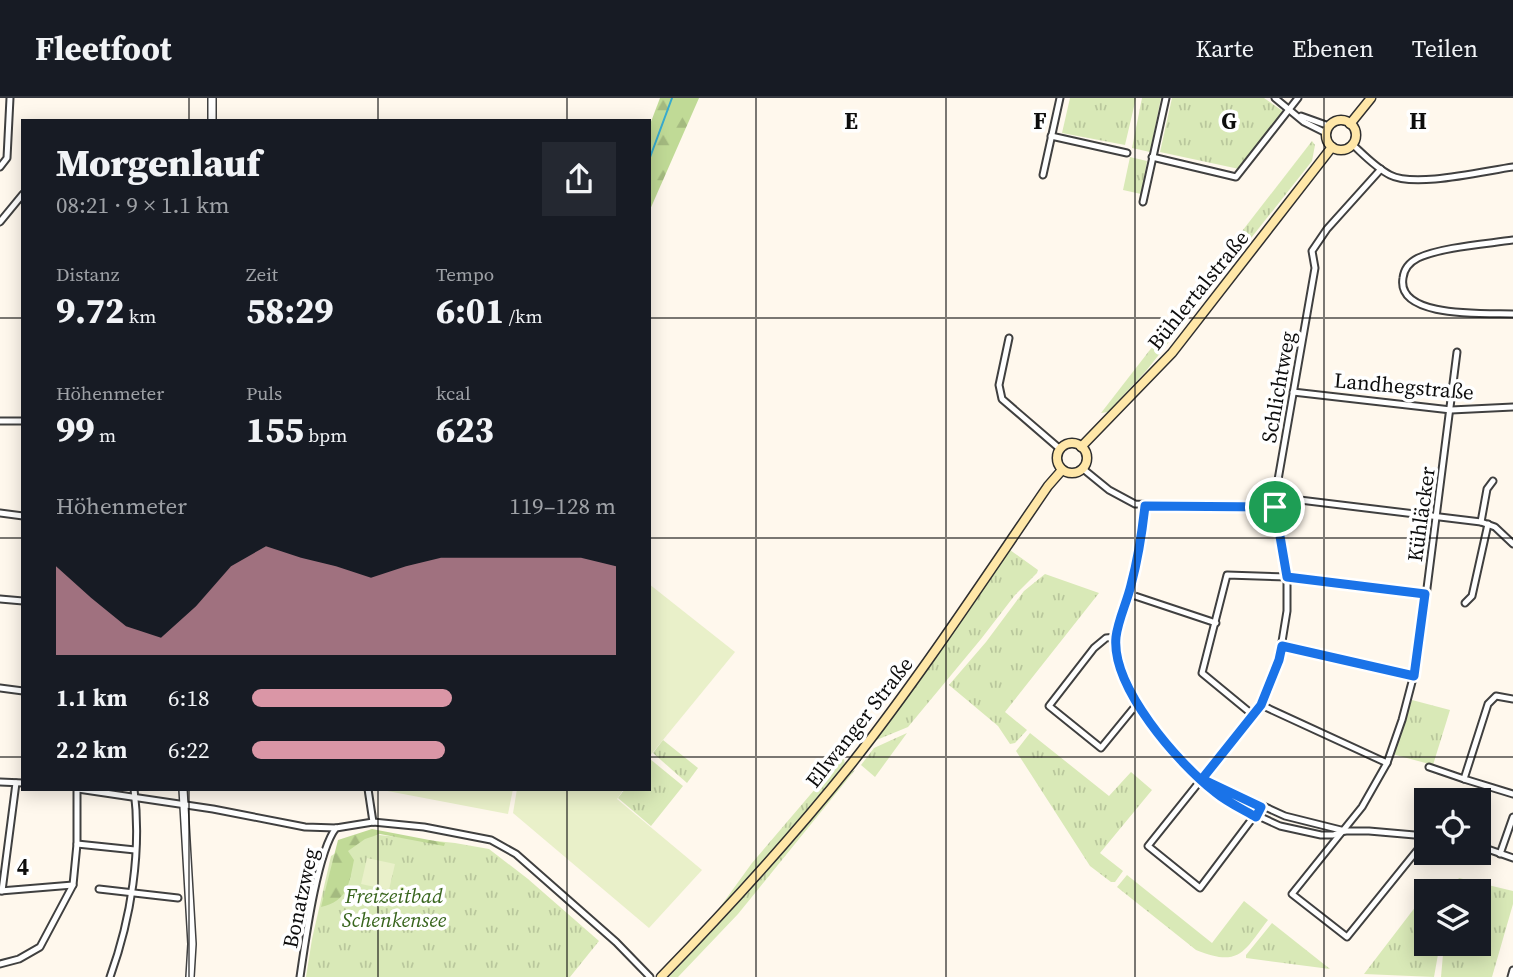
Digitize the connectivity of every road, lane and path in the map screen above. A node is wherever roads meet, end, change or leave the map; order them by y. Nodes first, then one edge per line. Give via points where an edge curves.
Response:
1 (10, 98) edge
2 (212, 98) edge
3 (1060, 98) edge
4 (1166, 98) edge
5 (1275, 98) edge
6 (1298, 98) edge
7 (1371, 98) edge
8 (1289, 110) junction
9 (212, 119) edge
10 (1350, 124) junction
11 (1328, 129) junction
12 (1051, 136) junction
13 (1352, 144) junction
14 (1332, 147) junction
15 (1126, 153) dead end
16 (1152, 157) junction
17 (0, 167) edge
18 (1513, 167) edge
19 (1381, 169) junction
20 (1043, 175) dead end
21 (21, 197) edge
22 (1143, 202) dead end
23 (16, 203) junction
24 (21, 205) edge
25 (0, 222) edge
26 (1513, 240) edge
27 (1513, 314) edge
28 (1009, 338) dead end
29 (1457, 352) dead end
30 (1293, 392) junction
31 (1513, 407) edge
32 (1451, 410) junction
33 (0, 421) edge
34 (21, 421) edge
35 (1081, 447) junction
36 (1060, 449) junction
37 (1082, 468) junction
38 (1062, 470) junction
39 (1493, 481) dead end
40 (1275, 497) junction
41 (1145, 506) junction
42 (1275, 507) junction
43 (0, 513) edge
44 (1437, 515) junction
45 (21, 516) edge
46 (1485, 523) junction
47 (1513, 544) edge
48 (1287, 577) junction
49 (1129, 594) junction
50 (1425, 594) junction
51 (0, 599) edge
52 (21, 601) edge
53 (1465, 603) dead end
54 (1216, 623) junction
55 (1116, 638) junction
56 (1282, 646) junction
57 (1414, 676) junction
58 (0, 688) edge
59 (21, 691) edge
60 (1513, 699) edge
61 (1138, 704) junction
62 (1261, 705) junction
63 (1253, 715) junction
64 (1387, 763) junction
65 (1429, 767) dead end
66 (1202, 779) junction
67 (1464, 779) junction
68 (0, 782) edge
69 (19, 783) edge
70 (77, 791) edge
71 (90, 791) edge
72 (134, 791) edge
73 (183, 791) edge
74 (368, 791) edge
75 (1513, 794) edge
76 (135, 798) junction
77 (185, 804) junction
78 (1261, 807) junction
79 (1256, 817) junction
80 (1513, 817) edge
81 (373, 822) junction
82 (336, 828) junction
83 (1345, 831) junction
84 (1414, 835) edge
85 (77, 844) junction
86 (135, 850) junction
87 (1491, 850) edge
88 (1500, 853) junction
89 (1414, 854) edge
90 (1513, 858) edge
91 (73, 885) junction
92 (100, 889) dead end
93 (1, 891) edge
94 (131, 892) junction
95 (178, 898) dead end
96 (0, 964) edge
97 (1513, 970) edge
98 (110, 977) edge
99 (190, 977) edge
100 (300, 977) edge
101 (650, 977) edge
102 (662, 977) edge
103 (1511, 977) edge

1 - 17 street via 8,158
2 - 9 street
3 - 12 street
4 - 16 street
5 - 8 street
6 - 8 street
7 - 10 main road
8 - 11 street
8 - 16 street via 1236,177
10 - 11 main road via 1339,121
10 - 13 main road via 1355,134
11 - 14 main road via 1327,141
12 - 15 street
12 - 20 street
13 - 14 main road via 1342,150
13 - 19 street
14 - 35 main road, Bühlertalstraße via 1172,353
16 - 22 street
18 - 19 street via 1405,180
19 - 30 street, Schlichtweg via 1312,251 1315,268
21 - 23 street
23 - 24 street
23 - 25 street
26 - 27 street via 1417,258 1403,274 1402,285 1405,293 1424,307
28 - 36 street via 999,385 1002,399
29 - 32 street, Kühläcker
30 - 32 street, Landhegstraße
30 - 40 street, Schlichtweg
31 - 32 street, Landhegstraße
32 - 44 street, Kühläcker
33 - 34 street
35 - 36 main road via 1068,444
35 - 37 main road via 1086,460
36 - 38 main road via 1057,457
37 - 38 main road via 1070,473
37 - 41 street via 1120,497
38 - 102 main road, Ellwanger Straße via 851,764 769,863
39 - 46 street via 1487,489
40 - 42 street, Schlichtweg
40 - 44 street
41 - 42 street
41 - 49 street
42 - 48 street, Schlichtweg
43 - 45 street
44 - 46 street
44 - 50 street, Kühläcker
46 - 47 street
46 - 53 street via 1472,596
48 - 50 street
48 - 54 street via 1227,575
48 - 56 street, Schlichtweg
49 - 54 street
49 - 55 street
50 - 57 street, Kühläcker
51 - 52 street
54 - 63 street via 1202,673
55 - 61 street via 1122,671
55 - 61 street via 1106,638 1094,648 1049,706 1101,748
56 - 57 street
56 - 62 street, Schlichtweg
57 - 64 street, Kühläcker
58 - 59 street
60 - 67 street via 1496,696 1488,704
61 - 66 street via 1171,750
62 - 63 street, Schlichtweg
62 - 64 street
63 - 66 street, Schlichtweg
64 - 83 street, Kühläcker
65 - 67 street
66 - 78 street
66 - 79 street via 1230,803
66 - 79 street, Schlichtweg via 1148,846 1200,888
67 - 75 street
68 - 69 street
69 - 93 street
70 - 85 street
71 - 76 street
72 - 76 street
73 - 77 street
74 - 81 street
76 - 77 street
76 - 86 street
77 - 82 street via 305,827
77 - 99 street
78 - 79 street
78 - 83 street
79 - 83 street via 1321,835
80 - 88 street
81 - 82 street
81 - 101 street via 438,830 501,845 616,942
82 - 100 street, Bonatzweg via 316,889
83 - 84 street
83 - 89 street, Kühläcker via 1292,894 1347,937
85 - 86 street
85 - 91 street
86 - 94 street
87 - 88 street
88 - 90 street
91 - 93 street
91 - 96 street via 40,947
92 - 94 street
94 - 95 street
94 - 98 street
97 - 103 street

